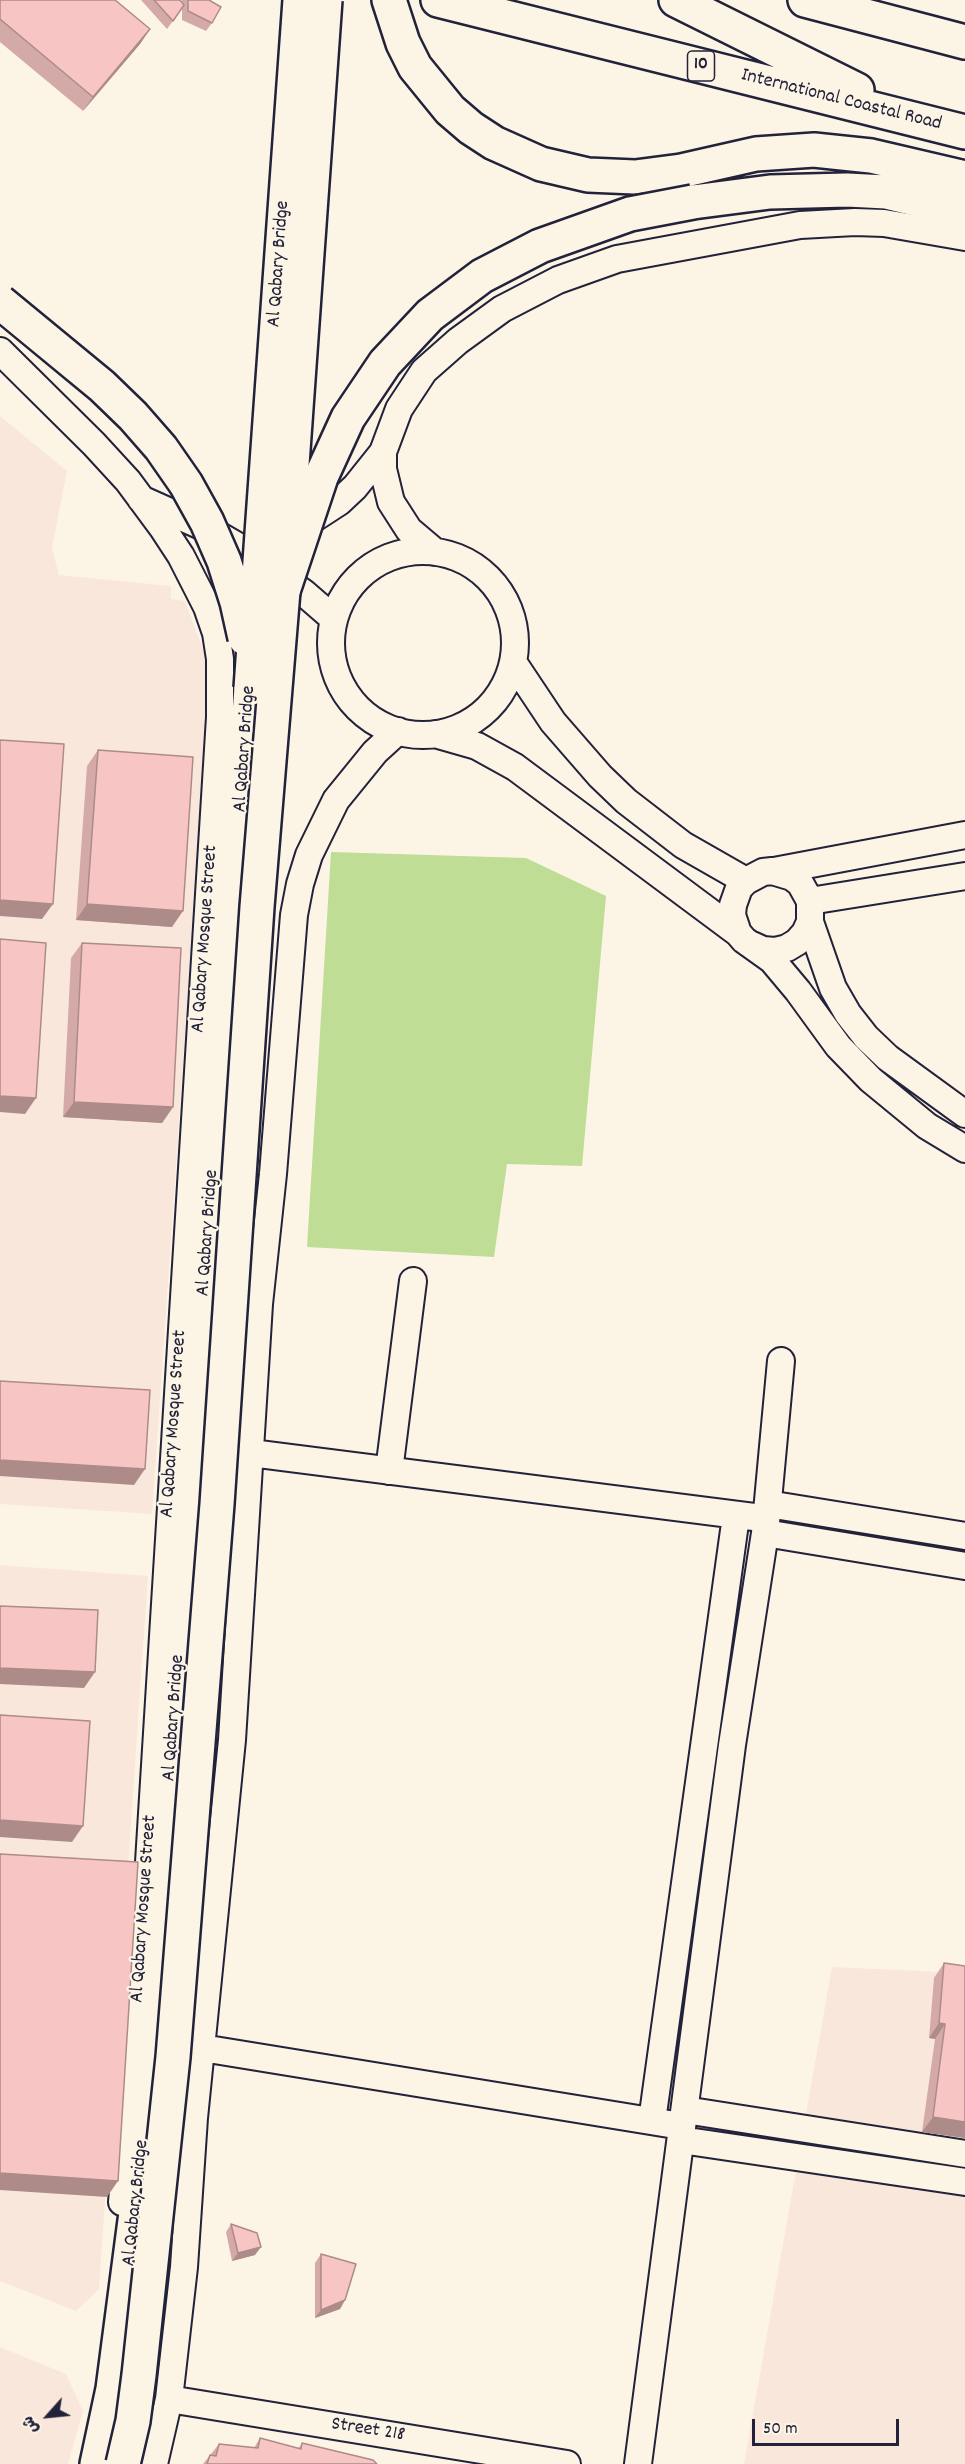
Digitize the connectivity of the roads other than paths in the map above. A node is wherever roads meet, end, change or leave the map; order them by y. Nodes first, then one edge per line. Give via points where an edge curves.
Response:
1 (300, 0) edge
2 (325, 0) edge
3 (389, 0) edge
4 (438, 0) edge
5 (676, 0) edge
6 (805, 0) edge
7 (965, 42) edge
8 (912, 117) junction
9 (965, 132) edge
10 (965, 178) edge
11 (965, 211) edge
12 (965, 237) edge
13 (0, 302) edge
14 (0, 351) edge
15 (383, 452) junction
16 (141, 498) junction
17 (239, 548) junction
18 (435, 552) junction
19 (283, 591) junction
20 (334, 619) junction
21 (513, 662) junction
22 (251, 688) junction
23 (398, 731) junction
24 (435, 734) junction
25 (965, 835) edge
26 (772, 871) junction
27 (965, 876) edge
28 (746, 881) junction
29 (810, 911) junction
30 (745, 939) junction
31 (965, 1114) edge
32 (965, 1149) edge
33 (413, 1281) dead end
34 (781, 1361) dead end
35 (250, 1453) junction
36 (389, 1471) junction
37 (736, 1516) junction
38 (766, 1518) junction
39 (965, 1536) edge
40 (965, 1566) edge
41 (202, 2048) junction
42 (652, 2121) junction
43 (683, 2125) junction
44 (965, 2154) edge
45 (965, 2182) edge
46 (169, 2399) junction
47 (84, 2464) edge
48 (97, 2464) edge
49 (123, 2464) edge
50 (154, 2464) edge
51 (567, 2464) edge
52 (638, 2464) edge

1 - 22 main road, Al Qabary Bridge, bridge
2 - 19 main road, Al Qabary Bridge, bridge
3 - 10 main road via 403,43 431,90 464,122 494,143 541,164 588,175 635,177 756,154 814,150 871,156
4 - 8 main road, International Coastal Road / 10
5 - 8 main road
6 - 7 main road
8 - 9 main road, International Coastal Road / 10
11 - 19 main road, bridge via 886,192 847,190 770,192 693,202 630,214 579,230 482,276 430,315 385,363 348,418 321,477
12 - 15 street via 884,223 818,223 648,252 587,268 502,309 440,355 411,390
13 - 22 main road, bridge via 133,416 186,484 207,522 231,582 246,645
14 - 16 street, Al Qabary Mosque Street via 60,407
15 - 17 street via 355,487 321,515 282,536
15 - 18 street via 385,486 391,502 409,530
16 - 17 street
16 - 47 street, Al Qabary Mosque Street via 181,556 207,607 216,633 221,695 143,1959 106,2351
17 - 20 street
18 - 20 street via 397,554 380,561 351,585
18 - 21 street via 470,564 498,590 513,624
19 - 49 main road, Al Qabary Bridge, bridge via 173,2057 140,2375
20 - 23 street via 332,654 343,688 366,715
21 - 24 street via 498,696 485,711 453,730
21 - 28 street via 553,722 620,795 683,845
22 - 48 main road, Al Qabary Bridge via 144,2144 123,2325
23 - 24 street
23 - 35 street via 368,759 336,800 321,826 300,884 291,944 259,1305
24 - 30 street via 477,746 515,767
25 - 26 street
26 - 28 street
26 - 29 street via 800,883
27 - 29 street
28 - 30 street via 739,888 732,915
29 - 30 street via 805,933 787,948 764,950
29 - 31 street via 833,988 848,1014 888,1058
30 - 32 street via 772,960 838,1046 871,1080 927,1126
33 - 36 street
34 - 38 street
35 - 36 street
35 - 41 street via 231,1740
36 - 37 street
37 - 38 street
37 - 42 street
38 - 39 street
38 - 40 street
38 - 43 street
41 - 42 street
41 - 46 street
42 - 43 street
43 - 44 street
43 - 45 street
43 - 52 street
46 - 50 street
46 - 51 street, Street 218

